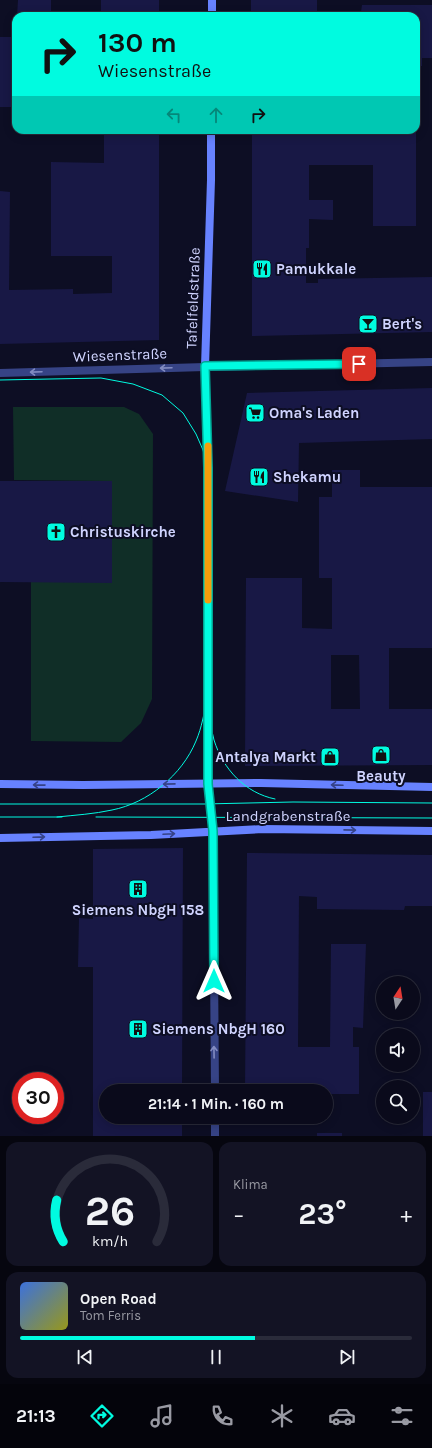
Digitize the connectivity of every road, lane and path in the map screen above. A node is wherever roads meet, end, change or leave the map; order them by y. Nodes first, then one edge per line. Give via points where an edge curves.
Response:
1 (212, 0) edge
2 (212, 12) edge
3 (211, 134) edge
4 (432, 362) edge
5 (205, 366) junction
6 (0, 373) edge
7 (0, 784) edge
8 (208, 784) junction
9 (432, 787) edge
10 (213, 831) junction
11 (432, 831) edge
12 (0, 838) edge
13 (215, 1084) edge
14 (215, 1124) edge
15 (215, 1136) edge

1 - 2 main road
3 - 5 main road, Tafelfeldstraße
4 - 5 street, Wiesenstraße
5 -> 6 street, Wiesenstraße
5 - 8 main road, Tafelfeldstraße via 208,468
8 -> 7 main road, Landgrabenstraße
9 -> 8 main road, Landgrabenstraße
8 - 10 main road, Tafelfeldstraße
10 -> 11 main road, Landgrabenstraße
12 -> 10 main road, Landgrabenstraße
13 -> 10 street, Tafelfeldstraße
14 - 15 street

